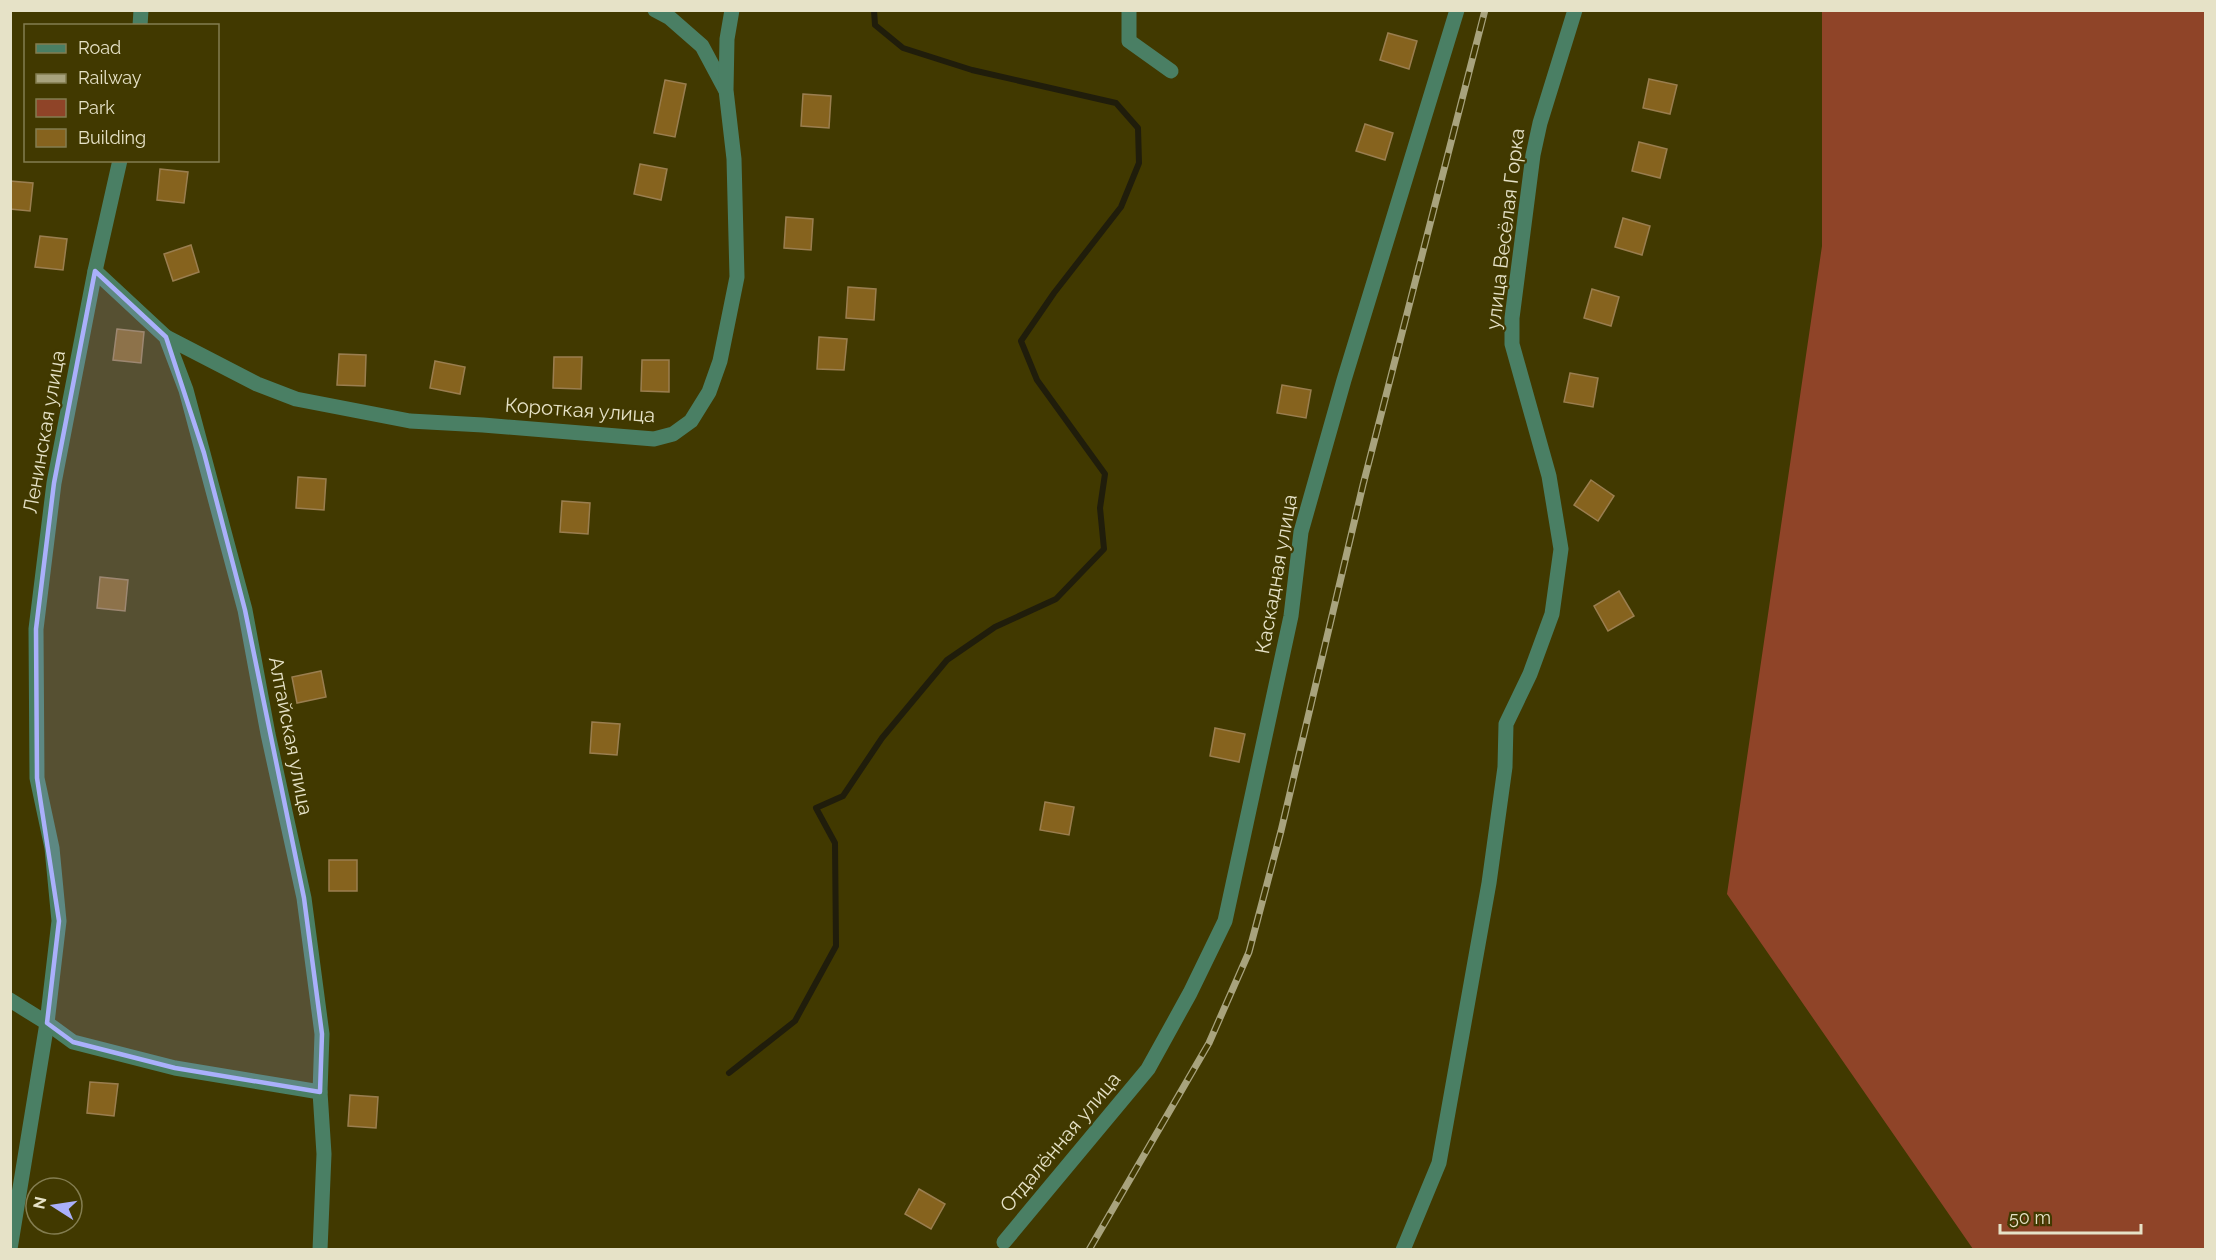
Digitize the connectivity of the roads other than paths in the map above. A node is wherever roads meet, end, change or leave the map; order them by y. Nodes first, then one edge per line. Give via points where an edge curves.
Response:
1 (655, 10) edge
2 (732, 10) edge
3 (1128, 10) edge
4 (1457, 10) edge
5 (1575, 10) edge
6 (1171, 71) dead end
7 (726, 90) junction
8 (120, 162) edge
9 (95, 272) junction
10 (166, 338) junction
11 (10, 1000) edge
12 (47, 1023) junction
13 (1148, 1069) joint
14 (320, 1092) junction
15 (1004, 1242) dead end
16 (10, 1250) edge
17 (320, 1250) edge
18 (1403, 1250) edge

1 - 7 street via 702,46
2 - 7 street, Короткая улица
3 - 6 street via 1129,40
4 - 13 street, Каскадная улица via 1301,532 1291,616 1225,921
5 - 18 street, улица Весёлая Горка via 1537,134 1512,318 1514,352 1549,476 1562,549 1552,614 1506,724 1505,767 1489,883 1439,1163
7 - 10 street, Короткая улица via 734,159 737,277 720,361 709,392 691,421 673,435 654,439 410,421 296,399
8 - 9 street, Ленинская улица
9 - 10 street, Алтайская улица
9 - 12 street, Ленинская улица via 54,483 36,629 37,778 52,848 59,921
10 - 14 street, Алтайская улица via 189,401 245,610 304,898 322,1034
11 - 12 street
12 - 14 street via 73,1042 175,1068
12 - 16 street, Ленинская улица
13 - 15 street, Отдалённая улица
14 - 17 street, Алтайская улица via 324,1154

